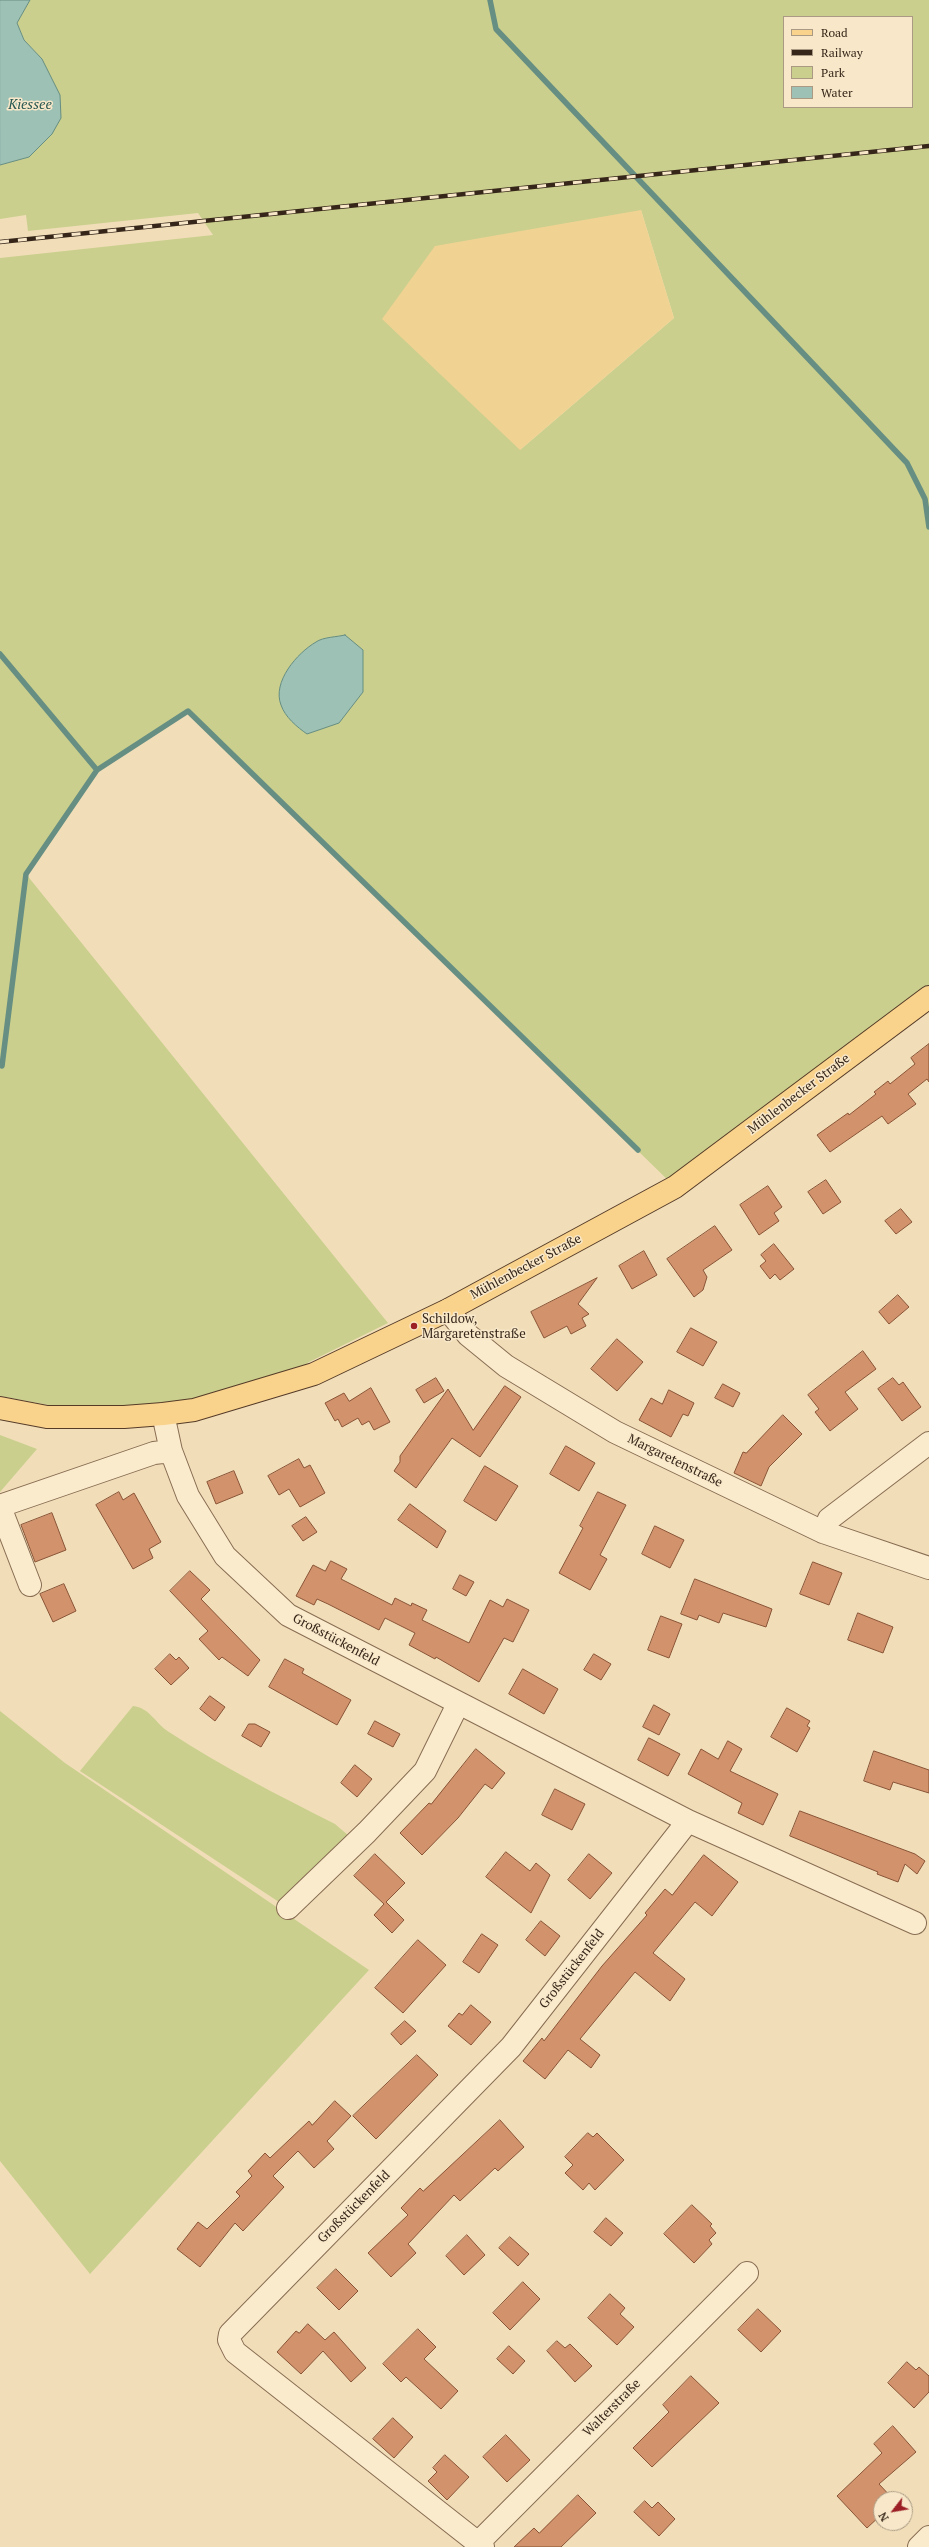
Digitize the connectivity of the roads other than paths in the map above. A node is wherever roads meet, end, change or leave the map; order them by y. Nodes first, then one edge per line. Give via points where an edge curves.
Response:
1 (929, 997) edge
2 (448, 1310) junction
3 (0, 1408) edge
4 (163, 1414) junction
5 (929, 1443) edge
6 (171, 1451) junction
7 (0, 1506) edge
8 (823, 1532) junction
9 (929, 1568) edge
10 (30, 1585) dead end
11 (458, 1704) junction
12 (688, 1821) junction
13 (288, 1908) dead end
14 (915, 1923) dead end
15 (747, 2273) dead end
16 (929, 2537) edge
17 (481, 2545) edge
18 (919, 2547) edge

1 - 2 main road, Mühlenbecker Straße via 675,1187
2 - 4 main road, Mühlenbecker Straße via 314,1374 194,1410
2 - 8 street, Margaretenstraße via 468,1336 506,1366 615,1432
3 - 4 main road, Mühlenbecker Straße via 48,1417 124,1418
4 - 6 street, Großstückenfeld
5 - 8 street via 829,1519
6 - 7 street via 154,1453
6 - 11 street, Großstückenfeld via 188,1496 225,1556 288,1615
7 - 10 street
8 - 9 street, Margaretenstraße
11 - 12 street, Großstückenfeld
11 - 13 street via 425,1771 367,1832
12 - 14 street, Großstückenfeld
12 - 17 street, Großstückenfeld via 511,2048 230,2334 229,2340 235,2352
15 - 17 street, Walterstraße
16 - 18 street

